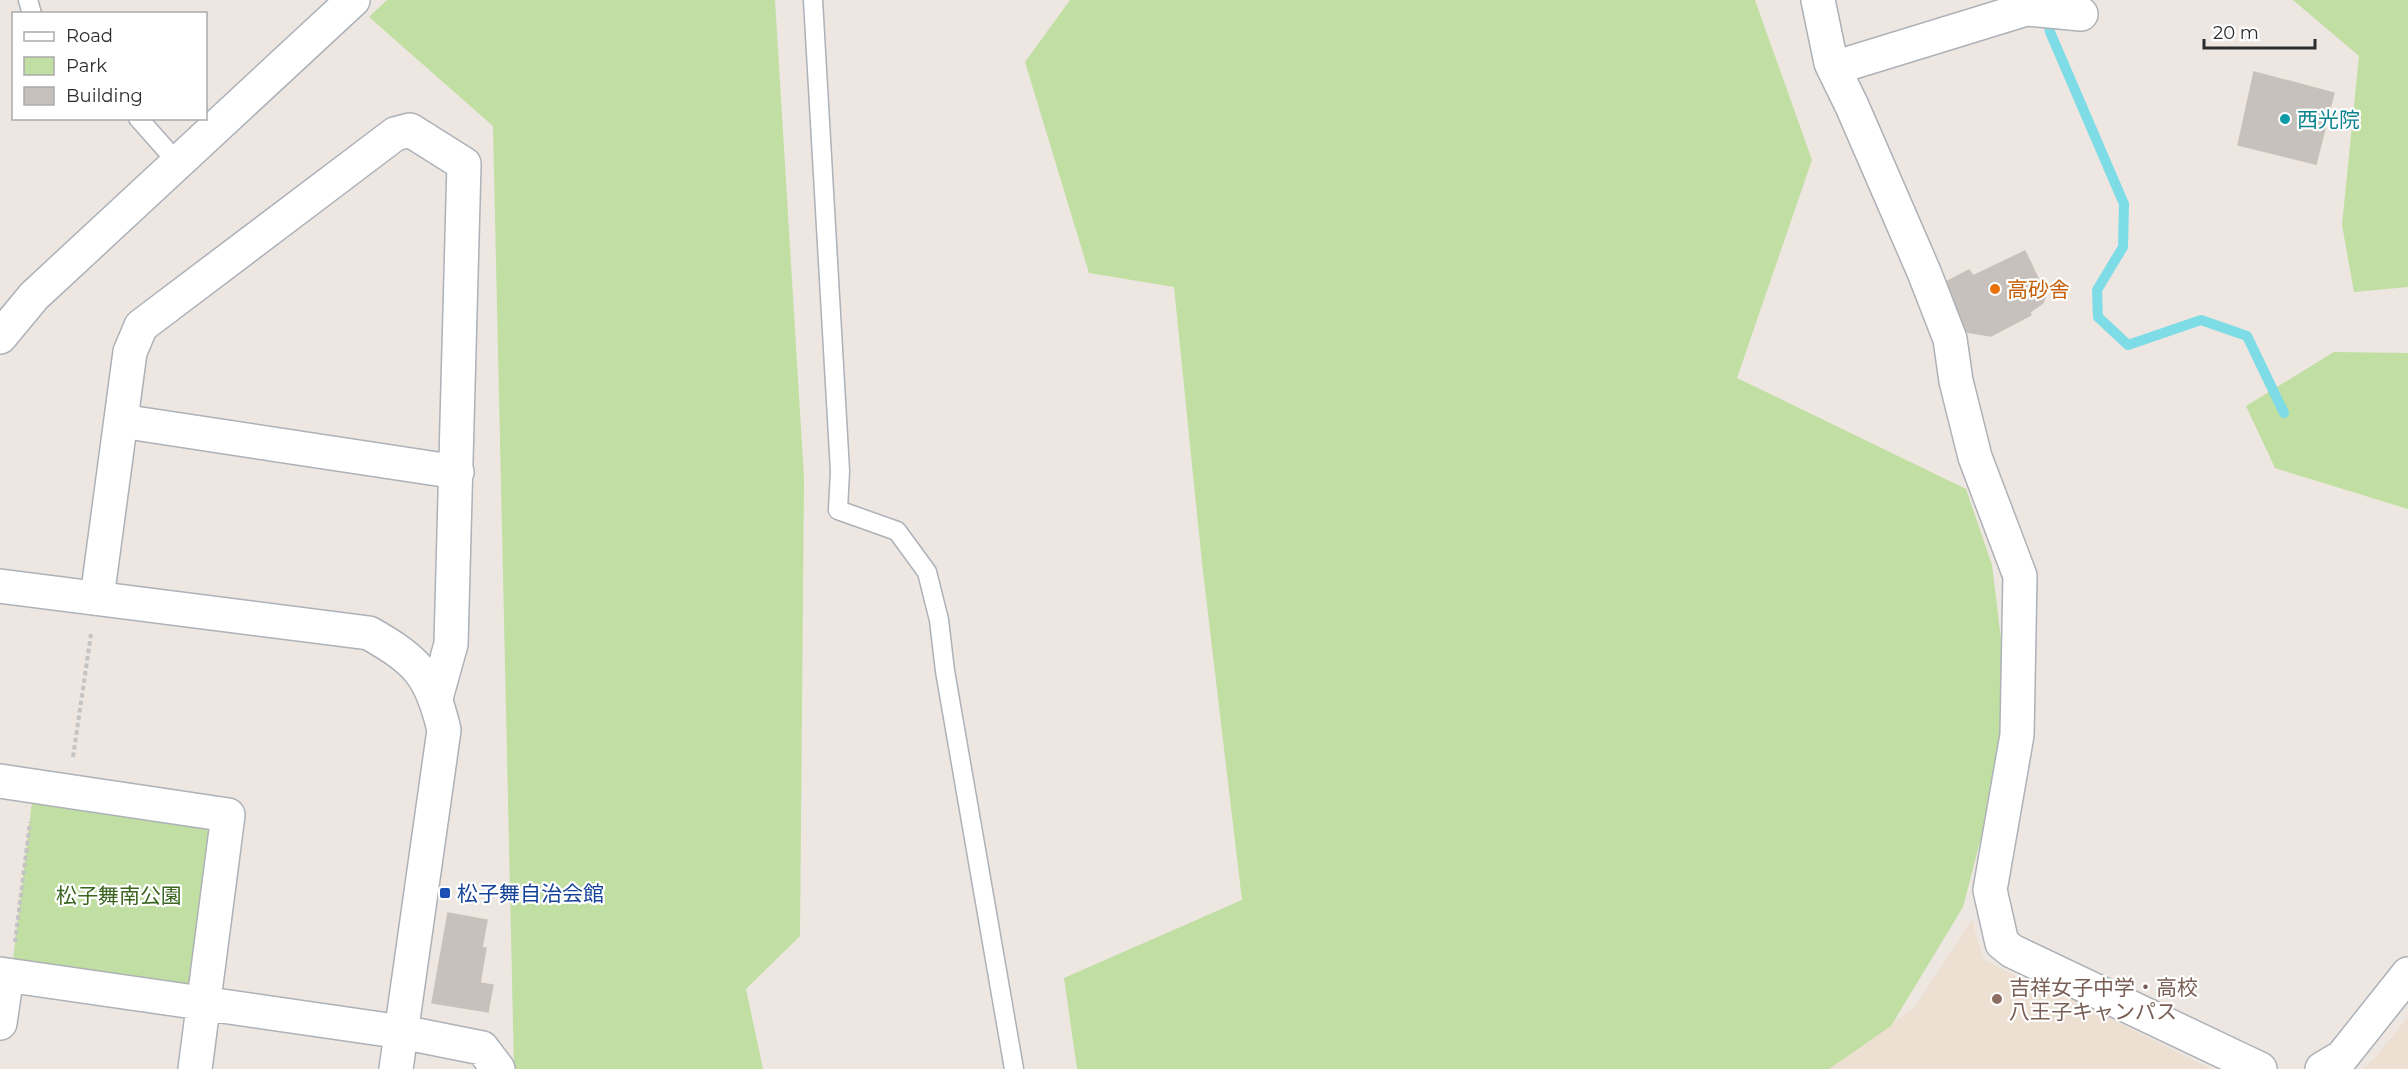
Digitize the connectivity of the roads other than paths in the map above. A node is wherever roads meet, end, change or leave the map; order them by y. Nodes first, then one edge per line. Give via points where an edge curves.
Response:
1 (353, 0) edge
2 (813, 0) edge
3 (1818, 0) edge
4 (2059, 13) dead end
5 (1834, 68) junction
6 (140, 120) edge
7 (177, 162) junction
8 (0, 337) edge
9 (122, 421) junction
10 (457, 472) junction
11 (0, 586) edge
12 (97, 598) junction
13 (436, 698) junction
14 (0, 781) edge
15 (2408, 974) edge
16 (6, 975) edge
17 (205, 1004) junction
18 (0, 1023) edge
19 (402, 1032) junction
20 (195, 1069) edge
21 (396, 1069) edge
22 (498, 1069) edge
23 (1014, 1069) edge
24 (2260, 1069) edge
25 (2322, 1069) edge

1 - 7 street
2 - 23 lane via 840,471 838,510 897,531 927,572 939,620
3 - 5 street
4 - 5 street via 2026,9
5 - 24 street via 1950,339 1975,457 2020,576 2017,735 1990,890 2002,944
6 - 7 lane
7 - 8 street via 34,296
9 - 10 street
9 - 10 street via 130,352 141,326 395,134 410,130 464,164
9 - 12 street
10 - 13 street via 451,644
11 - 12 street
12 - 13 street via 369,633 395,647 418,667
13 - 19 street via 444,730
14 - 17 street via 228,815
15 - 25 street via 2342,1057
16 - 17 street
16 - 18 street
17 - 19 street
17 - 20 street
19 - 21 street
19 - 22 street via 482,1048

